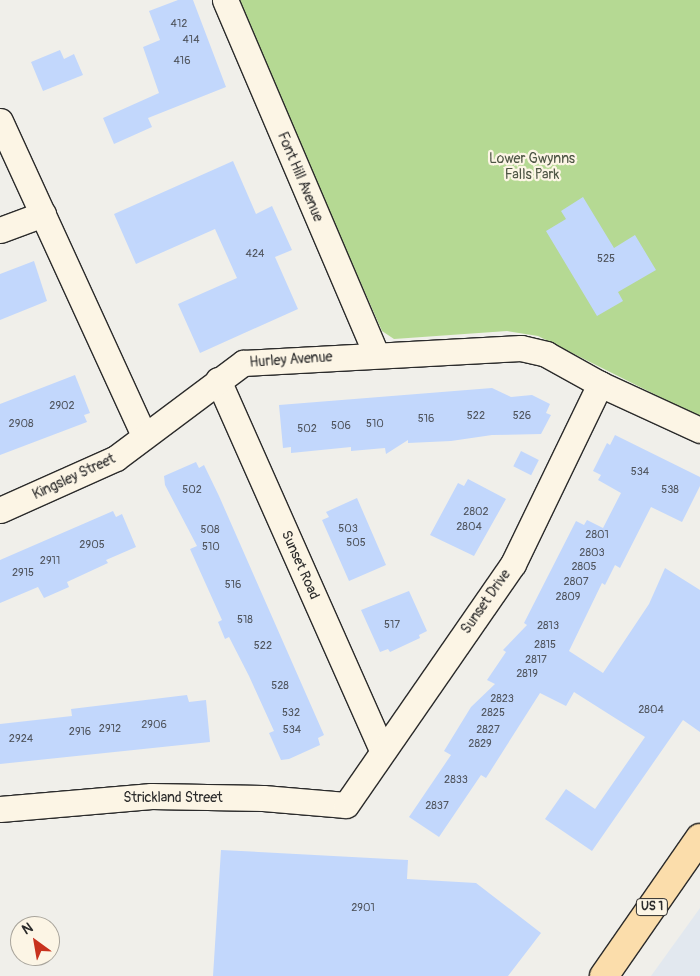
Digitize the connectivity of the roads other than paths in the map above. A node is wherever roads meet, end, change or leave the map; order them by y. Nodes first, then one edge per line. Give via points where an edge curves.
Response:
1 (225, 0) edge
2 (0, 121) edge
3 (43, 214) junction
4 (0, 230) edge
5 (376, 354) junction
6 (218, 380) junction
7 (600, 384) junction
8 (700, 430) edge
9 (144, 436) junction
10 (0, 510) edge
11 (382, 750) junction
12 (346, 805) joint
13 (0, 809) edge
14 (700, 838) edge
15 (604, 976) edge

1 - 5 street, Font Hill Avenue
2 - 3 street
3 - 4 street
3 - 9 street
5 - 6 street, Hurley Avenue via 243,363
5 - 7 street, Hurley Avenue via 521,348 546,354
6 - 9 street, Hurley Avenue
6 - 11 street, Sunset Road
7 - 8 street, Hurley Avenue
7 - 11 street, Sunset Drive via 513,564
9 - 10 street, Kingsley Street via 116,458
11 - 12 street, Sunset Drive
12 - 13 street, Strickland Street via 263,798 152,796
14 - 15 main road, US 1

